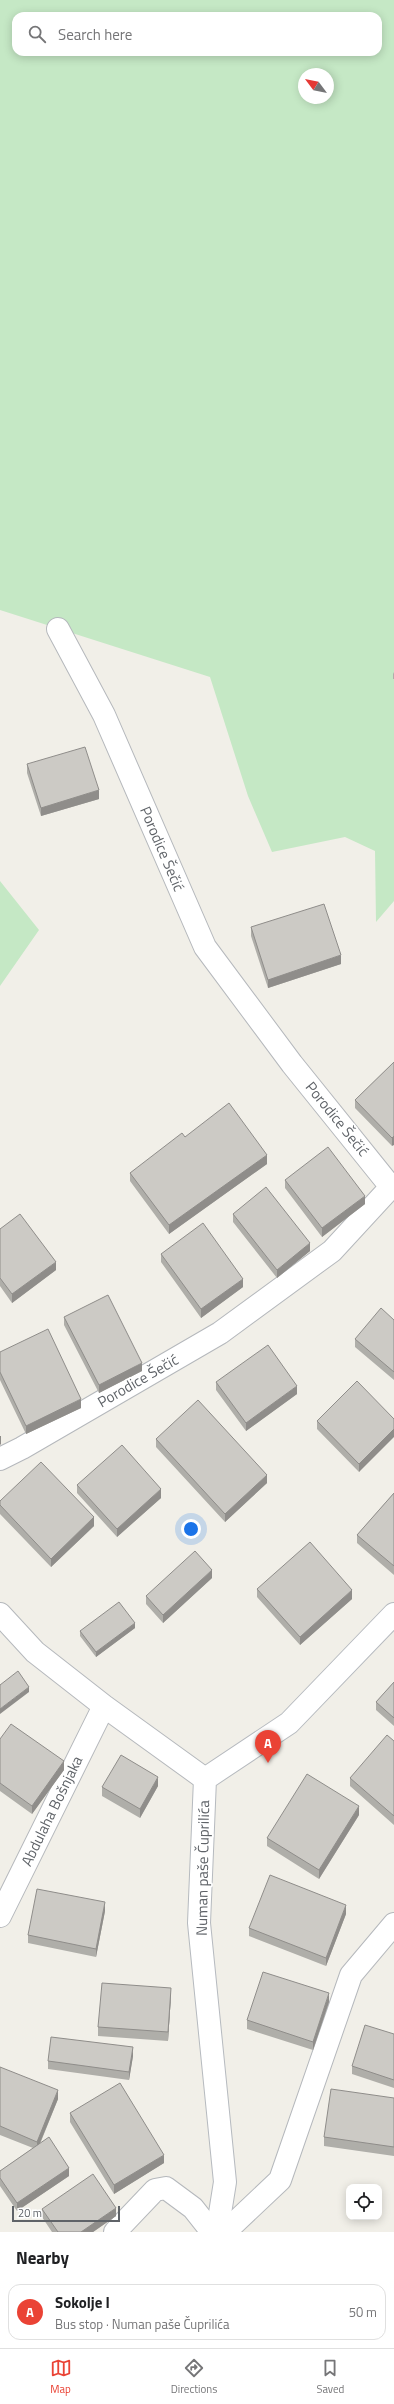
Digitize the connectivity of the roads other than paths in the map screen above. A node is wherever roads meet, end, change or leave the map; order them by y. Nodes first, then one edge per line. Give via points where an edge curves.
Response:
1 (58, 629) dead end
2 (0, 1459) edge
3 (0, 1614) edge
4 (394, 1614) edge
5 (104, 1706) junction
6 (205, 1779) junction
7 (0, 1916) edge
8 (394, 1924) edge
9 (115, 2232) edge
10 (212, 2232) edge
11 (217, 2232) edge
12 (225, 2232) edge

1 - 2 street, Porodice Šečić via 104,715 204,947 292,1064 391,1186 332,1251 220,1333
3 - 5 street via 35,1652
4 - 6 street, Numan paše Čuprilića via 289,1723
5 - 6 street
5 - 7 street, Abdulaha Bošnjaka
6 - 11 street, Numan paše Čuprilića via 199,1923 224,2182
8 - 12 street via 351,1975 280,2180
9 - 10 street via 155,2190 166,2188 193,2208

